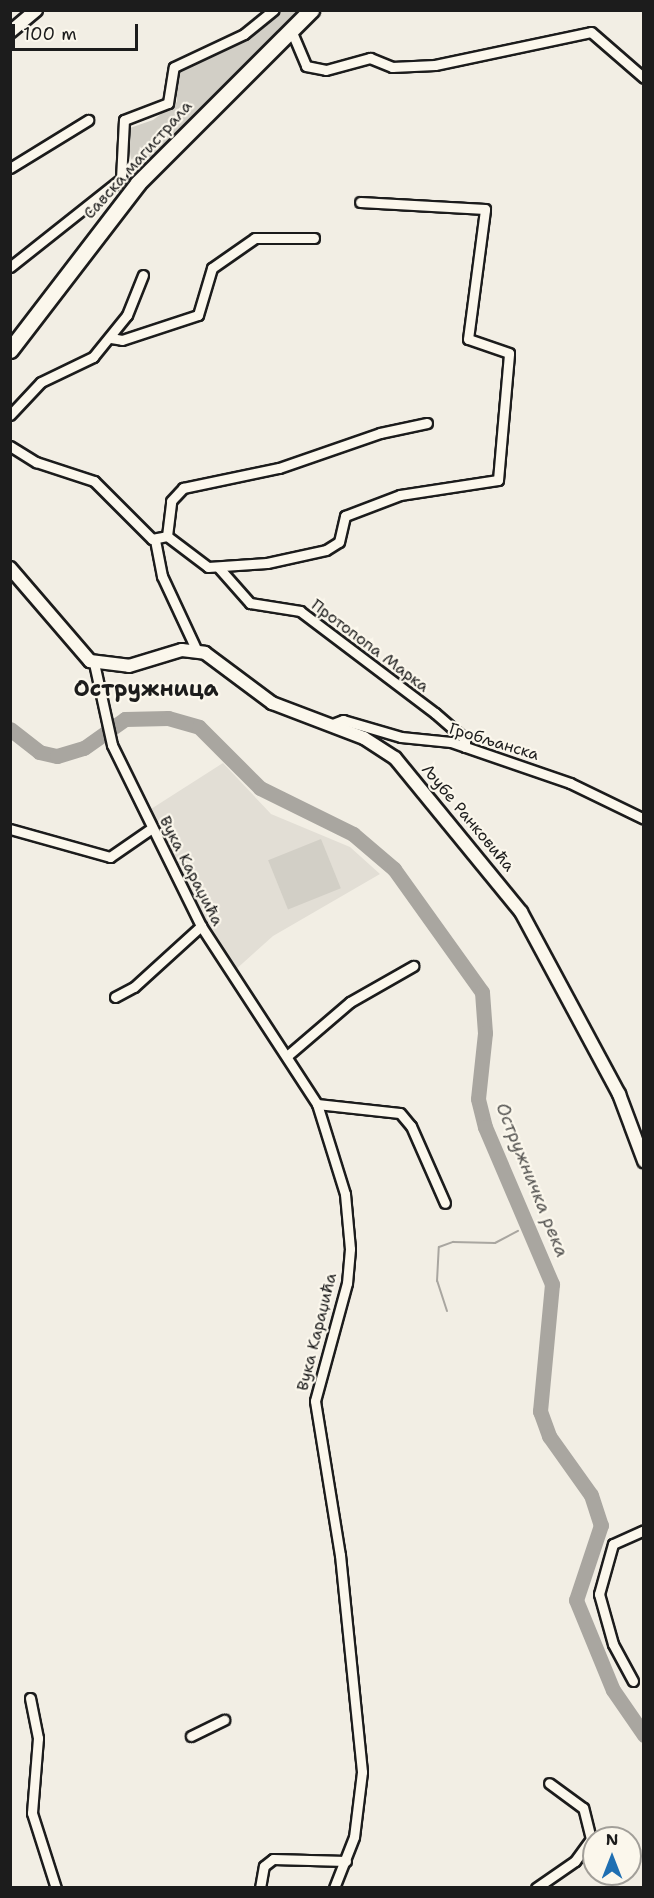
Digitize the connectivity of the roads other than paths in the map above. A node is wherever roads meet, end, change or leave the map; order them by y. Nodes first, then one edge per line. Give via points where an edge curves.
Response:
1 (36, 10) edge
2 (274, 10) edge
3 (311, 10) edge
4 (291, 30) junction
5 (10, 32) edge
6 (644, 78) edge
7 (88, 120) dead end
8 (10, 168) edge
9 (360, 202) dead end
10 (314, 238) dead end
11 (10, 267) edge
12 (143, 275) dead end
13 (111, 338) junction
14 (10, 350) edge
15 (10, 415) edge
16 (427, 423) dead end
17 (10, 446) edge
18 (167, 536) junction
19 (155, 540) junction
20 (10, 568) edge
21 (219, 568) junction
22 (197, 651) junction
23 (94, 663) junction
24 (330, 725) junction
25 (465, 747) junction
26 (644, 819) edge
27 (152, 828) junction
28 (10, 829) edge
29 (201, 926) junction
30 (413, 966) dead end
31 (115, 997) dead end
32 (287, 1056) junction
33 (317, 1104) junction
34 (644, 1161) edge
35 (445, 1203) dead end
36 (644, 1530) edge
37 (633, 1681) dead end
38 (30, 1698) dead end
39 (224, 1720) dead end
40 (191, 1736) dead end
41 (549, 1783) dead end
42 (346, 1861) junction
43 (56, 1887) edge
44 (260, 1887) edge
45 (334, 1887) edge
46 (536, 1887) edge

1 - 5 street
2 - 11 street via 237,38 174,67 168,103 124,120 123,176
3 - 4 main road, Савска магистрала
4 - 6 street via 306,66 326,70 370,58 392,67 435,65 591,32
4 - 14 main road, Савска магистрала via 138,183
7 - 8 street
9 - 21 street via 480,207 486,213 468,339 509,353 496,483 400,495 348,515 339,542 326,550
10 - 13 street via 255,238 212,268 198,315 122,340
12 - 13 street
13 - 15 street via 89,361 40,382
16 - 18 street via 279,468 183,488 171,501
17 - 19 street via 36,462 94,481
18 - 19 street
18 - 21 street, Протопопа Марка via 198,563
19 - 22 street via 166,586
20 - 23 street via 78,652
21 - 25 street, Протопопа Марка via 250,603 300,611 435,713 465,739
22 - 23 street via 136,665
22 - 24 street, Љубе Ранковића via 272,703
23 - 27 street, Вука Караџића via 103,721
24 - 25 street, Гробљанска via 343,720 401,737
24 - 34 street, Љубе Ранковића via 395,758 507,891 613,1084
25 - 26 street, Гробљанска via 570,783
27 - 28 street via 110,857
27 - 29 street, Вука Караџића
29 - 31 street via 134,987
29 - 32 street, Вука Караџића
30 - 32 street via 350,1002
32 - 33 street, Вука Караџића
33 - 35 street via 400,1113 411,1126
33 - 42 street, Вука Караџића via 345,1194 350,1249 343,1306 315,1401 340,1555 362,1772
36 - 37 street via 613,1544 599,1594 613,1644
38 - 43 street via 38,1738 32,1813
39 - 40 street
41 - 46 street via 583,1808 591,1839 575,1861
42 - 44 street via 273,1859 264,1866
42 - 45 street, Вука Караџића

